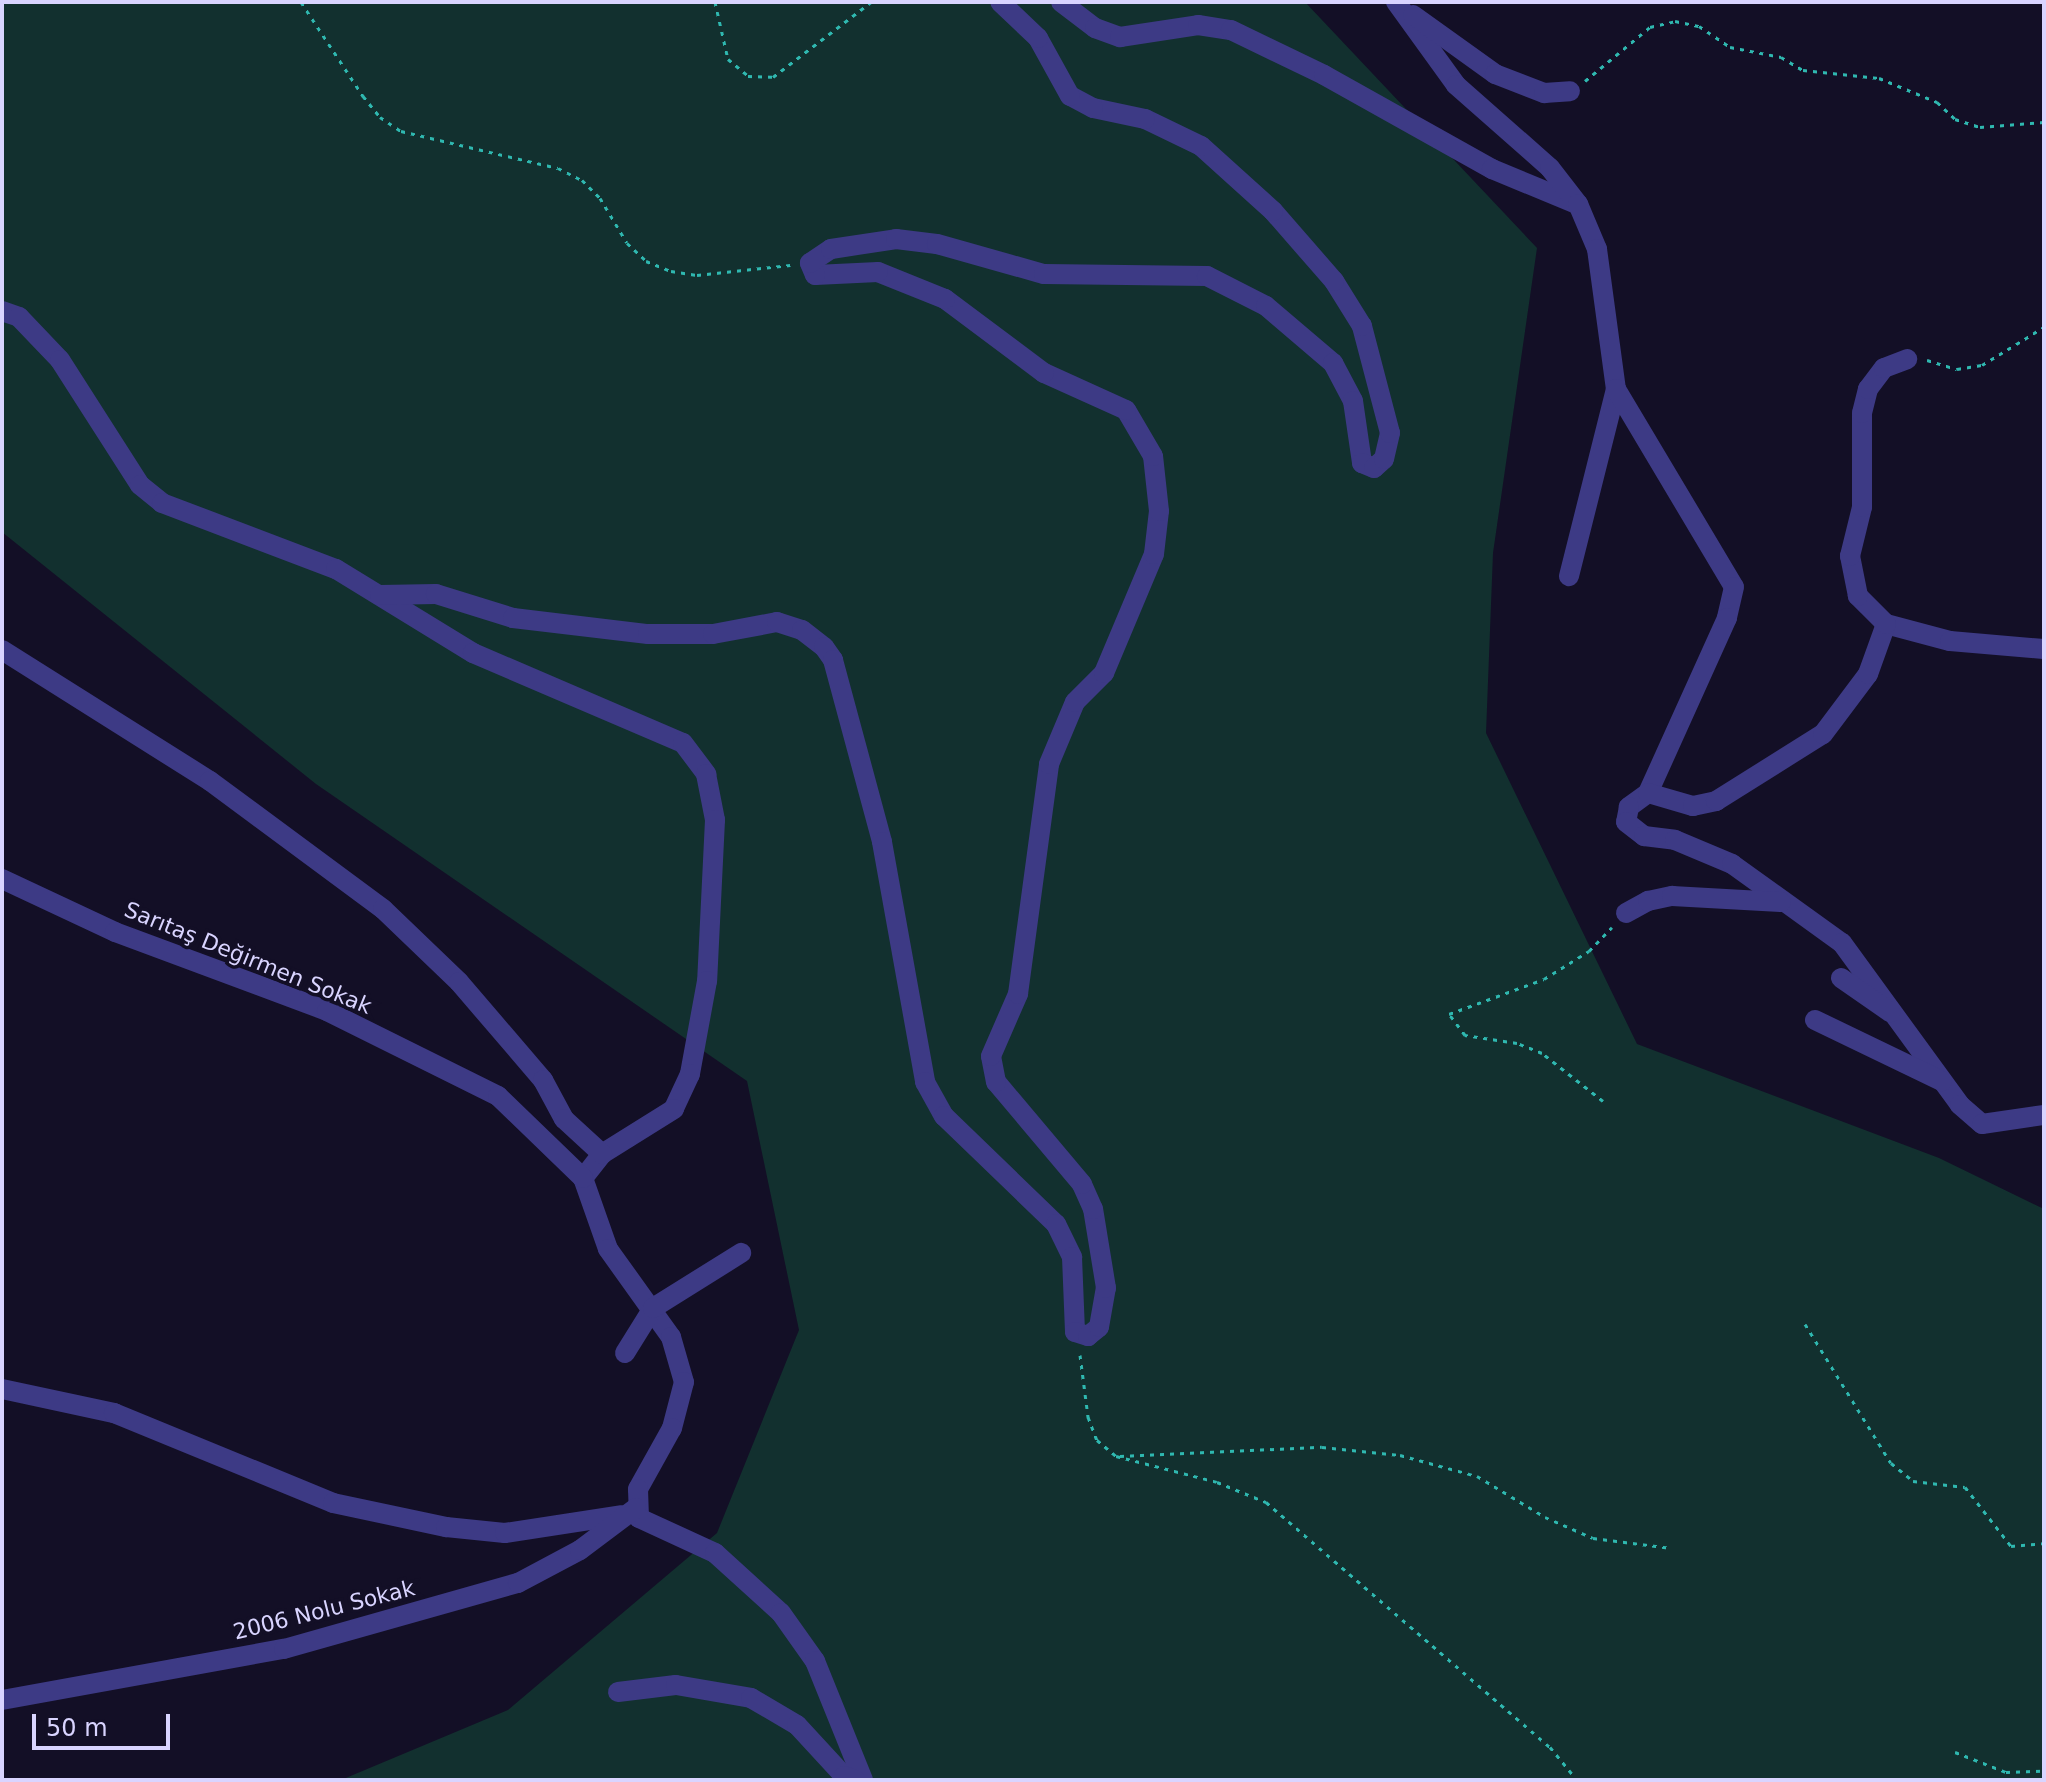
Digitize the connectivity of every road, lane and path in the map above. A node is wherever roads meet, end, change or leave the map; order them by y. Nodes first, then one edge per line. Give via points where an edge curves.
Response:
1 (301, 2) edge
2 (715, 2) edge
3 (871, 2) edge
4 (1000, 2) edge
5 (1061, 2) edge
6 (1396, 2) edge
7 (1570, 91) joint
8 (2044, 122) edge
9 (1578, 204) junction
10 (810, 263) junction
11 (2, 311) edge
12 (2044, 327) edge
13 (1907, 359) joint
14 (1616, 389) junction
15 (1569, 576) dead end
16 (380, 595) junction
17 (1886, 624) junction
18 (2044, 649) edge
19 (2, 650) edge
20 (1648, 793) junction
21 (2, 879) edge
22 (1785, 902) junction
23 (1626, 913) joint
24 (1841, 978) dead end
25 (1900, 1019) junction
26 (1815, 1020) dead end
27 (1942, 1081) junction
28 (1603, 1101) dead end
29 (2044, 1115) edge
30 (602, 1154) junction
31 (583, 1178) junction
32 (741, 1253) dead end
33 (653, 1308) junction
34 (1805, 1324) dead end
35 (1075, 1332) junction
36 (625, 1353) dead end
37 (2, 1389) edge
38 (1116, 1456) junction
39 (636, 1508) junction
40 (2044, 1543) edge
41 (1671, 1548) dead end
42 (618, 1692) dead end
43 (2, 1700) edge
44 (1955, 1752) dead end
45 (2044, 1771) edge
46 (855, 1780) edge
47 (863, 1780) edge
48 (1577, 1780) edge

1 - 10 path via 380,117 428,140 558,168 582,180 646,261 697,275
2 - 3 path via 728,59 748,76 773,77
4 - 10 street via 1038,38 1070,96 1093,108 1145,119 1212,153 1253,190 1334,281 1372,351 1390,433 1384,459 1374,468 1362,463 1353,401 1333,363 1266,306 1219,280 1193,273 1044,274 937,244 896,239 831,249
5 - 9 street via 1095,28 1120,37 1198,25 1231,30 1492,169
6 - 7 street via 1495,74 1544,93
6 - 9 street via 1456,85 1550,168
7 - 8 path via 1650,27 1675,21 1699,26 1730,47 1781,57 1803,70 1879,78 1980,127
9 - 14 street via 1597,249
10 - 35 street via 815,275 878,272 945,299 1044,373 1126,410 1153,456 1159,511 1154,554 1104,673 1075,702 1049,764 1018,994 991,1056 996,1082 1082,1184 1093,1209 1106,1301 1099,1327 1088,1336
11 - 16 street via 19,317 60,360 140,485 162,503 336,569
12 - 13 path via 1982,365 1957,369
13 - 17 street via 1884,368 1868,389 1862,413 1862,507 1850,556 1858,596
14 - 15 street
14 - 20 street via 1734,587 1727,618
16 - 30 street via 473,653 683,743 706,774 715,820 708,967 690,1074 674,1109
16 - 35 street via 436,594 513,618 648,634 713,634 777,622 802,630 824,647 833,660 882,842 925,1082 954,1127 1056,1224 1072,1257
17 - 18 street via 1950,641
17 - 20 street via 1868,674 1823,734 1716,801 1693,806
19 - 30 street via 210,781 383,909 459,982 543,1080 564,1119
20 - 22 street via 1629,807 1626,822 1732,864
21 - 31 street, Sarıtaş Değirmen Sokak via 115,932 327,1011 498,1096
22 - 23 street via 1672,896
22 - 25 street via 1842,943
23 - 28 path via 1589,951 1544,979 1449,1014 1465,1035 1517,1043 1542,1053
24 - 25 street
25 - 27 street
26 - 27 street
27 - 29 street via 1982,1124
30 - 31 street
31 - 33 street via 608,1249
32 - 33 street
33 - 36 street
33 - 39 street via 671,1337 684,1382 672,1428 638,1489
34 - 40 path via 1891,1463 1913,1481 1965,1487 2011,1546
35 - 38 path via 1088,1417 1097,1440
37 - 39 street via 114,1413 333,1503 446,1527 505,1533 598,1520
38 - 41 path via 1322,1447 1400,1455 1477,1476 1545,1517 1593,1538
38 - 48 path via 1217,1482 1266,1502 1550,1747
39 - 43 street, 2006 Nolu Sokak via 580,1550 518,1583 284,1649
39 - 47 street via 646,1523 715,1553 781,1613 815,1661
42 - 46 street via 676,1685 751,1698 797,1725 844,1776
44 - 45 path via 2006,1772

